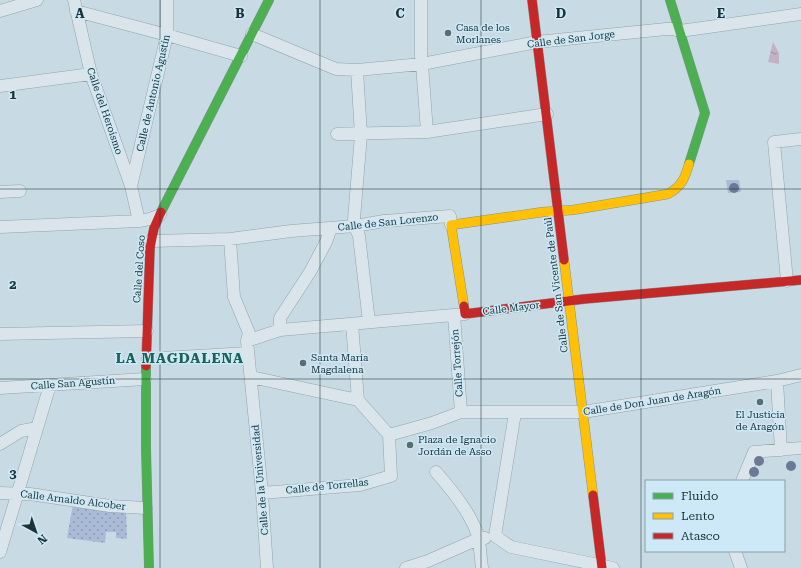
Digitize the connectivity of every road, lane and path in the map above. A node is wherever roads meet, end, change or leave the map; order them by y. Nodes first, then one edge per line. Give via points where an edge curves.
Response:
1 (37, 0) edge
2 (167, 0) edge
3 (269, 0) edge
4 (421, 0) edge
5 (532, 0) edge
6 (670, 0) edge
7 (9, 4) edge
8 (75, 6) edge
9 (0, 11) edge
10 (801, 14) edge
11 (680, 31) junction
12 (167, 34) junction
13 (252, 34) junction
14 (537, 42) junction
15 (241, 56) junction
16 (422, 61) junction
17 (357, 70) junction
18 (91, 74) junction
19 (0, 86) edge
20 (547, 114) junction
21 (427, 132) junction
22 (337, 134) dead end
23 (361, 135) junction
24 (801, 139) edge
25 (131, 186) junction
26 (20, 190) dead end
27 (0, 192) edge
28 (558, 211) junction
29 (160, 215) junction
30 (139, 221) junction
31 (451, 225) junction
32 (355, 226) junction
33 (0, 227) edge
34 (331, 228) junction
35 (230, 239) junction
36 (151, 241) junction
37 (801, 281) edge
38 (787, 282) junction
39 (569, 301) junction
40 (459, 314) junction
41 (369, 322) junction
42 (352, 324) junction
43 (147, 330) junction
44 (280, 330) junction
45 (0, 334) edge
46 (248, 347) junction
47 (163, 358) dead end
48 (801, 375) edge
49 (251, 377) junction
50 (145, 379) junction
51 (777, 381) junction
52 (50, 385) junction
53 (0, 388) edge
54 (358, 400) junction
55 (461, 412) junction
56 (515, 412) junction
57 (584, 412) junction
58 (37, 428) junction
59 (389, 435) junction
60 (0, 444) edge
61 (801, 448) edge
62 (781, 450) junction
63 (436, 472) dead end
64 (742, 480) edge
65 (0, 493) edge
66 (18, 493) junction
67 (262, 493) junction
68 (146, 508) junction
69 (495, 536) junction
70 (478, 539) junction
71 (0, 552) edge
72 (735, 552) edge
73 (605, 567) edge
74 (149, 568) edge
75 (267, 568) edge
76 (406, 568) edge
77 (482, 568) edge
78 (741, 568) edge

1 - 7 street
2 - 12 street, Calle de Antonio Agustín
3 - 13 street, Calle del Coso
4 - 16 street
5 - 14 street, Calle de San Vicente de Paúl
6 - 11 street
7 - 9 street
8 - 12 street
8 - 18 street, Calle del Heroísmo
10 - 11 street, Calle de San Jorge
11 - 14 street, Calle de San Jorge via 666,28
11 - 28 street, Calle de San Lorenzo via 705,113 684,180 668,194
12 - 15 street
12 - 25 street, Calle de Antonio Agustín
13 - 15 street, Calle del Coso
13 - 17 street, Calle de San Jorge via 336,69
14 - 16 street, Calle de San Jorge
14 - 20 street, Calle de San Vicente de Paúl
15 - 29 street, Calle del Coso
16 - 17 street, Calle de San Jorge
16 - 21 street
17 - 23 street
18 - 19 street
18 - 25 street, Calle del Heroísmo
20 - 21 street
20 - 28 street, Calle de San Vicente de Paúl
21 - 23 street
22 - 23 street
23 - 32 street
24 - 38 street via 774,142
25 - 30 street, Calle del Heroísmo
26 - 27 street
28 - 31 street, Calle de San Lorenzo
28 - 39 street, Calle de San Vicente de Paúl
29 - 30 street
29 - 36 street, Calle del Coso
30 - 33 street
31 - 32 street, Calle de San Lorenzo via 450,216 384,220
31 - 40 street
32 - 34 street, Calle de San Lorenzo
32 - 41 street via 359,236
34 - 35 street, Calle de San Lorenzo
34 - 44 street via 310,272 280,318
35 - 36 street, Calle de San Lorenzo
35 - 46 street, Calle de la Universidad via 234,297 249,333
36 - 43 street, Calle del Coso
37 - 38 street, Calle Mayor
38 - 39 street, Calle Mayor
39 - 40 street, Calle Mayor
39 - 57 street, Calle de San Vicente de Paúl
40 - 41 street, Calle Mayor
40 - 55 street, Calle Torrejón
41 - 42 street, Calle Mayor
42 - 44 street, Calle Mayor
42 - 54 street
43 - 45 street
43 - 50 street, Calle del Coso
44 - 46 street, Calle Mayor
46 - 47 street, Calle Mayor
46 - 49 street, Calle de la Universidad
48 - 51 street, Calle de Don Juan de Aragón
49 - 54 street
49 - 67 street, Calle de la Universidad
50 - 52 street, Calle San Agustín
50 - 68 street, Calle del Coso
51 - 57 street, Calle de Don Juan de Aragón
51 - 62 street
52 - 53 street, Calle San Agustín
52 - 58 street
54 - 59 street
55 - 56 street, Calle de Don Juan de Aragón
55 - 59 street, Calle de Don Juan de Aragón
56 - 57 street, Calle de Don Juan de Aragón
56 - 69 street
57 - 73 street, Calle de San Vicente de Paúl
58 - 60 street via 21,431
58 - 66 street
59 - 67 street, Calle de Torrellas via 391,476 360,485
61 - 62 street
62 - 64 street via 754,452
63 - 70 street via 457,497
65 - 66 street, Calle Arnaldo Alcober
66 - 68 street, Calle Arnaldo Alcober via 110,506
66 - 71 street
67 - 75 street, Calle de la Universidad
68 - 74 street, Calle del Coso
69 - 70 street
69 - 73 street via 511,547
70 - 76 street
70 - 77 street
72 - 78 street

